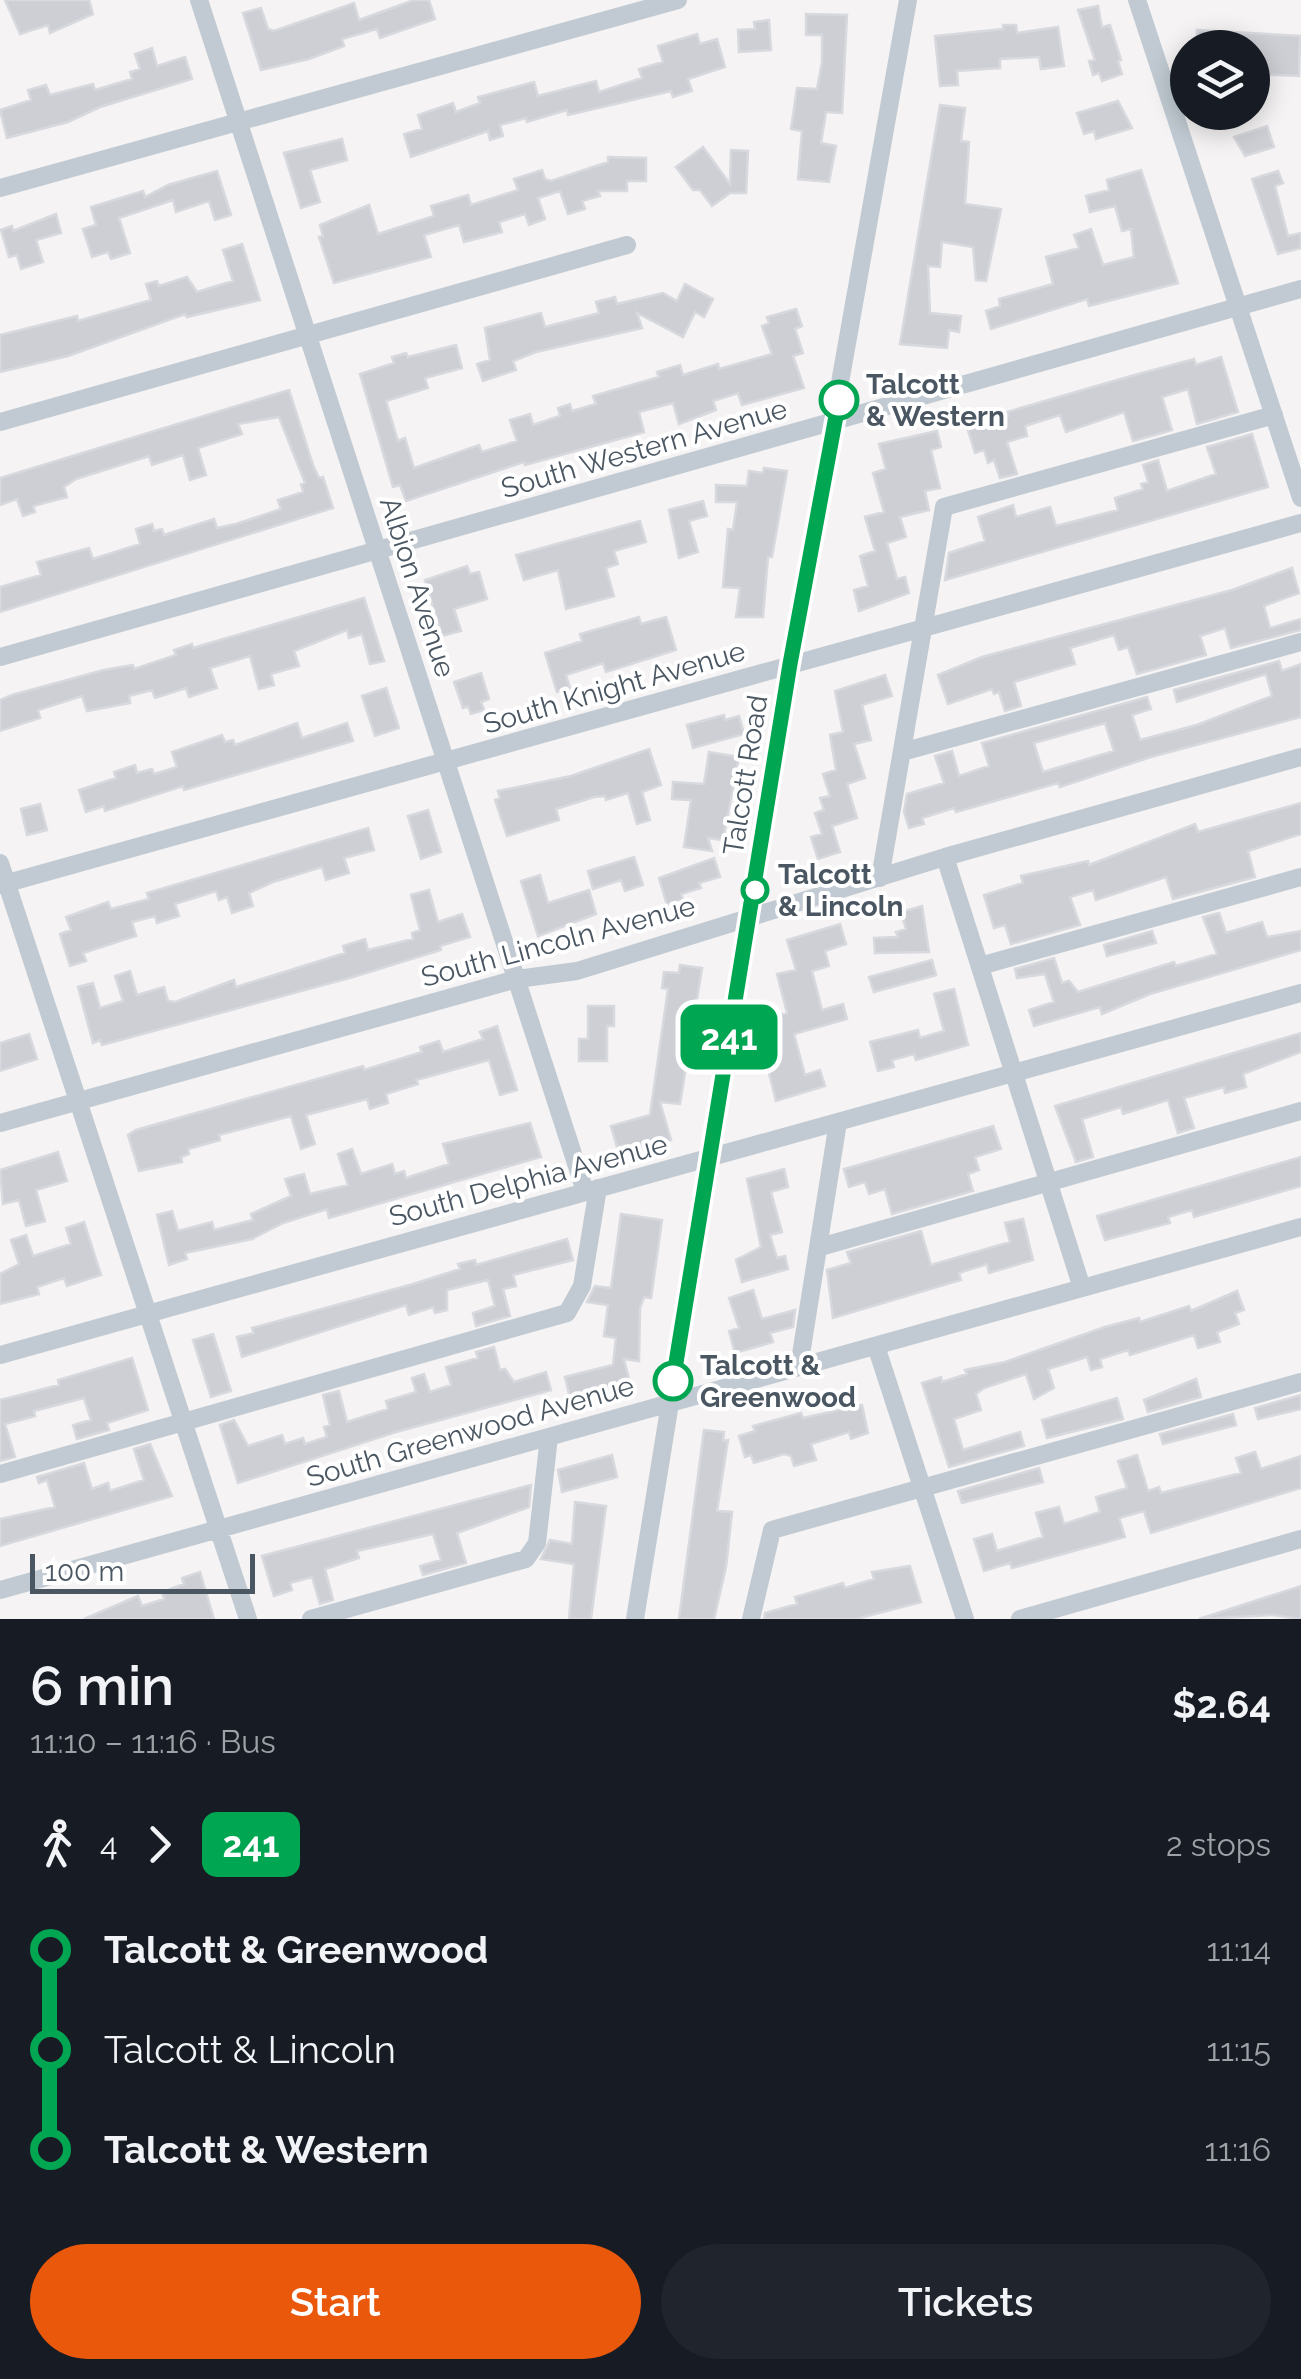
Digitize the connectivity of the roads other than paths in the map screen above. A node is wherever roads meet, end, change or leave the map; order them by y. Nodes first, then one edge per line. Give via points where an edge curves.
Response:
1 (199, 0) edge
2 (908, 0) edge
3 (1136, 0) edge
4 (670, 1) edge
5 (239, 121) junction
6 (0, 188) edge
7 (627, 244) dead end
8 (1301, 289) edge
9 (1239, 307) junction
10 (308, 334) junction
11 (1274, 415) junction
12 (0, 422) edge
13 (836, 423) junction
14 (1301, 498) edge
15 (1301, 523) edge
16 (378, 551) junction
17 (924, 626) junction
18 (1301, 642) edge
19 (0, 657) edge
20 (790, 664) junction
21 (902, 752) junction
22 (1301, 757) edge
23 (446, 764) junction
24 (945, 857) junction
25 (0, 862) edge
26 (880, 878) junction
27 (1301, 878) edge
28 (3, 884) edge
29 (750, 917) junction
30 (980, 966) junction
31 (517, 980) junction
32 (1301, 993) edge
33 (1014, 1075) junction
34 (78, 1100) junction
35 (1301, 1112) edge
36 (838, 1122) junction
37 (0, 1123) edge
38 (708, 1160) junction
39 (1048, 1183) junction
40 (591, 1190) junction
41 (1301, 1227) edge
42 (820, 1247) junction
43 (1082, 1288) junction
44 (148, 1312) junction
45 (876, 1346) junction
46 (0, 1355) edge
47 (799, 1367) junction
48 (1301, 1382) edge
49 (670, 1404) junction
50 (184, 1423) junction
51 (550, 1437) junction
52 (0, 1474) edge
53 (922, 1489) junction
54 (219, 1530) junction
55 (1301, 1539) edge
56 (0, 1590) edge
57 (248, 1619) edge
58 (311, 1619) edge
59 (635, 1619) edge
60 (751, 1619) edge
61 (964, 1619) edge
62 (1020, 1619) edge

1 - 5 street, Albion Avenue
2 - 13 street, Talcott Road
3 - 9 street
4 - 5 street
5 - 6 street
5 - 10 street, Albion Avenue
7 - 10 street
8 - 9 street, South Western Avenue
9 - 11 street
9 - 13 street, South Western Avenue
10 - 12 street
10 - 16 street, Albion Avenue
11 - 14 street
11 - 17 street via 944,507
13 - 16 street, South Western Avenue
13 - 20 street, Talcott Road
15 - 17 street, South Knight Avenue
16 - 19 street, South Western Avenue
16 - 23 street, Albion Avenue
17 - 20 street, South Knight Avenue
17 - 21 street
18 - 21 street
20 - 23 street, South Knight Avenue
20 - 29 street, Talcott Road
21 - 26 street
22 - 24 street, South Lincoln Avenue
23 - 28 street, South Knight Avenue
23 - 31 street, Albion Avenue
24 - 26 street, South Lincoln Avenue
24 - 30 street
25 - 28 street
26 - 29 street, South Lincoln Avenue
27 - 30 street
28 - 34 street
29 - 31 street, South Lincoln Avenue via 578,971
29 - 38 street, Talcott Road
30 - 33 street
31 - 34 street, South Lincoln Avenue
31 - 40 street, Albion Avenue
32 - 33 street, South Delphia Avenue
33 - 36 street, South Delphia Avenue
33 - 39 street
34 - 37 street, South Lincoln Avenue
34 - 44 street
35 - 39 street
36 - 38 street, South Delphia Avenue
36 - 42 street
38 - 40 street, South Delphia Avenue
38 - 49 street, Talcott Road
39 - 42 street
39 - 43 street
40 - 44 street, South Delphia Avenue
40 - 50 street via 582,1286 567,1313
41 - 43 street, South Greenwood Avenue
42 - 47 street
43 - 45 street, South Greenwood Avenue
44 - 46 street, South Delphia Avenue
44 - 50 street
45 - 47 street, South Greenwood Avenue
45 - 53 street
47 - 49 street, South Greenwood Avenue
48 - 53 street
49 - 51 street, South Greenwood Avenue
49 - 59 street, Talcott Road
50 - 52 street
50 - 54 street
51 - 54 street, South Greenwood Avenue
51 - 58 street via 536,1543 526,1559
53 - 60 street via 772,1530
53 - 61 street
54 - 56 street, South Greenwood Avenue
54 - 57 street
55 - 62 street

